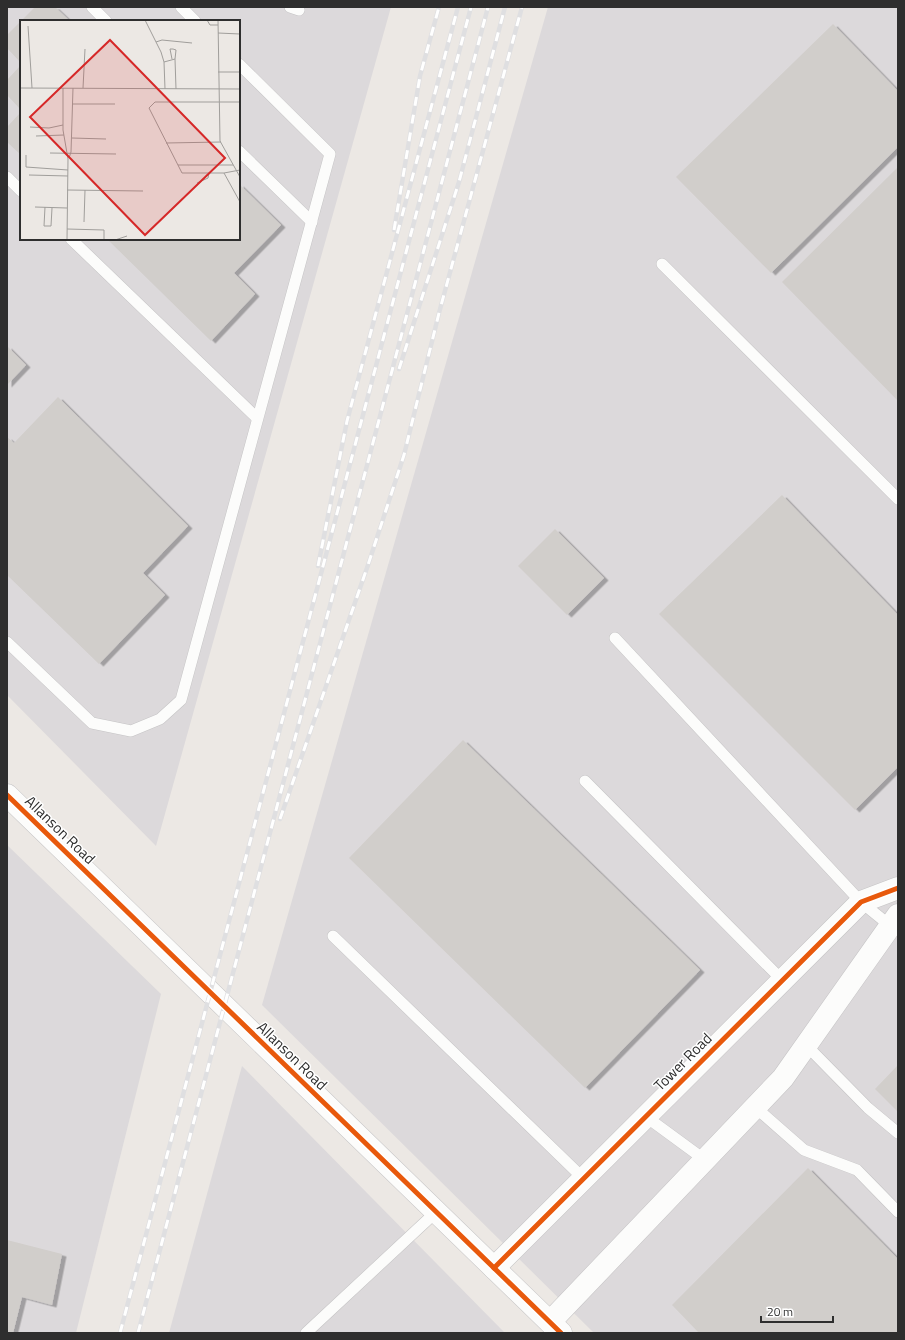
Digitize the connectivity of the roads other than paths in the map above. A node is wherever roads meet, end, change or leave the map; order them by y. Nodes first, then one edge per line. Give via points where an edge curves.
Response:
1 (92, 7) edge
2 (181, 7) edge
3 (105, 20) edge
4 (194, 20) edge
5 (240, 65) edge
6 (240, 152) edge
7 (7, 177) edge
8 (20, 189) edge
9 (312, 222) junction
10 (72, 240) edge
11 (662, 264) dead end
12 (257, 418) junction
13 (898, 499) edge
14 (615, 638) dead end
15 (7, 642) edge
16 (585, 781) dead end
17 (7, 795) edge
18 (898, 888) edge
19 (861, 902) junction
20 (895, 924) edge
21 (333, 936) dead end
22 (782, 980) junction
23 (806, 1045) junction
24 (755, 1107) junction
25 (645, 1116) junction
26 (898, 1133) edge
27 (705, 1160) junction
28 (583, 1178) junction
29 (436, 1212) junction
30 (898, 1212) edge
31 (494, 1268) junction
32 (556, 1328) edge
33 (306, 1333) edge

1 - 3 lane
2 - 4 lane
5 - 9 lane via 330,154
6 - 9 lane
7 - 8 lane
9 - 12 lane
10 - 12 lane
11 - 13 lane
12 - 15 lane via 181,700 160,719 131,731 92,723
14 - 19 lane
16 - 22 lane
17 - 29 street, Allanson Road
18 - 19 street, Tower Road
19 - 20 lane
19 - 22 street, Tower Road
20 - 23 street
21 - 28 lane
22 - 25 street, Tower Road
23 - 24 street via 783,1078
23 - 26 lane via 868,1108
24 - 27 street
24 - 30 lane via 804,1150 856,1170
25 - 27 lane
25 - 28 street, Tower Road
27 - 32 street
28 - 31 street, Tower Road
29 - 31 street, Allanson Road
29 - 33 lane
31 - 32 street, Allanson Road

